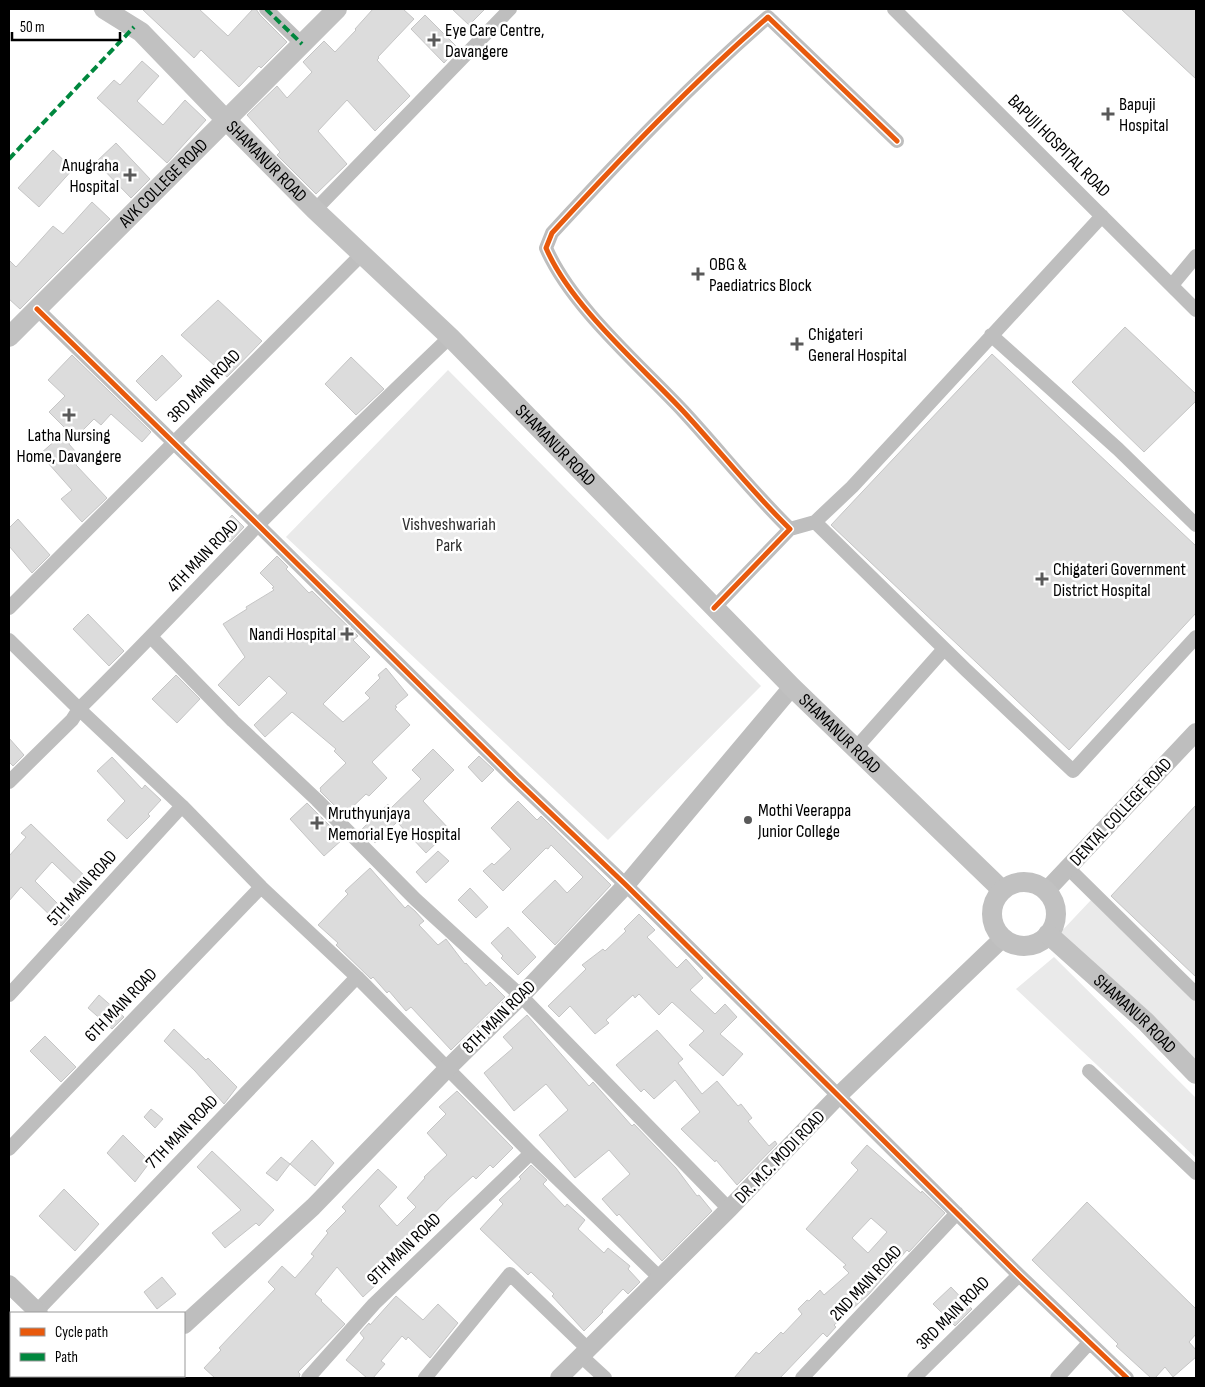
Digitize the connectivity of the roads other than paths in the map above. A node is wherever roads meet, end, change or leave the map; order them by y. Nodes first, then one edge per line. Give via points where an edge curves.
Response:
1 (104, 9) edge
2 (266, 9) edge
3 (337, 9) edge
4 (510, 9) edge
5 (894, 9) edge
6 (302, 44) junction
7 (226, 120) junction
8 (897, 141) dead end
9 (316, 210) junction
10 (1102, 216) junction
11 (362, 254) junction
12 (1196, 256) edge
13 (1172, 285) junction
14 (37, 309) junction
15 (1196, 310) edge
16 (991, 335) junction
17 (9, 337) edge
18 (450, 337) junction
19 (174, 442) junction
20 (815, 522) junction
21 (258, 525) junction
22 (1196, 525) edge
23 (790, 529) junction
24 (9, 608) edge
25 (714, 608) junction
26 (1196, 637) edge
27 (151, 638) junction
28 (9, 640) edge
29 (944, 649) junction
30 (792, 687) junction
31 (79, 709) junction
32 (1196, 732) edge
33 (856, 748) junction
34 (9, 782) edge
35 (182, 806) junction
36 (1068, 868) junction
37 (626, 885) junction
38 (261, 887) junction
39 (1002, 890) junction
40 (1046, 891) junction
41 (1048, 934) junction
42 (1003, 938) junction
43 (357, 977) junction
44 (1196, 994) edge
45 (9, 995) edge
46 (521, 996) junction
47 (447, 1069) junction
48 (1090, 1071) dead end
49 (1196, 1074) edge
50 (838, 1096) junction
51 (9, 1149) edge
52 (531, 1153) junction
53 (1196, 1173) edge
54 (729, 1209) junction
55 (957, 1213) junction
56 (1019, 1275) junction
57 (659, 1277) junction
58 (9, 1284) edge
59 (37, 1312) edge
60 (185, 1324) edge
61 (1089, 1343) junction
62 (585, 1353) junction
63 (308, 1378) edge
64 (425, 1378) edge
65 (560, 1378) edge
66 (605, 1378) edge
67 (802, 1378) edge
68 (914, 1378) edge
69 (1057, 1378) edge
70 (1127, 1378) edge

1 - 7 main road, SHAMANUR ROAD via 141,32
2 - 6 street
3 - 6 main road, AVK COLLEGE ROAD
4 - 9 street
5 - 10 street, BAPUJI HOSPITAL ROAD
6 - 7 main road, AVK COLLEGE ROAD
7 - 9 main road, SHAMANUR ROAD
7 - 14 main road, AVK COLLEGE ROAD
8 - 23 street via 768,17 695,83 602,178 552,233 546,248 554,267 587,309
9 - 11 main road, SHAMANUR ROAD
10 - 13 street, BAPUJI HOSPITAL ROAD
10 - 16 street
11 - 18 main road, SHAMANUR ROAD
11 - 19 street, 3RD MAIN ROAD
12 - 13 street
13 - 15 street, BAPUJI HOSPITAL ROAD
14 - 17 main road, AVK COLLEGE ROAD
14 - 19 street
16 - 20 street via 884,453
16 - 22 street via 1118,449
18 - 21 street, 4TH MAIN ROAD
18 - 25 main road, SHAMANUR ROAD
19 - 21 street
19 - 24 street, 3RD MAIN ROAD
20 - 23 street
20 - 29 street
21 - 27 street, 4TH MAIN ROAD
21 - 37 street
23 - 25 street
25 - 30 main road, SHAMANUR ROAD
26 - 29 street via 1073,771
27 - 31 street, 4TH MAIN ROAD
27 - 46 street via 415,898
28 - 31 street
29 - 33 street
30 - 33 main road, SHAMANUR ROAD
30 - 37 street, 8TH MAIN ROAD
31 - 34 street, 4TH MAIN ROAD via 72,720
31 - 35 street
32 - 36 street, DENTAL COLLEGE ROAD
33 - 39 main road, SHAMANUR ROAD
35 - 38 street
35 - 45 street, 5TH MAIN ROAD
36 - 40 street, DENTAL COLLEGE ROAD
36 - 44 street
37 - 46 street, 8TH MAIN ROAD
37 - 50 street
38 - 43 street
38 - 51 street, 6TH MAIN ROAD
39 - 40 main road via 1025,881
39 - 42 main road via 995,899 992,917 997,932
40 - 41 main road via 1056,911
41 - 42 main road via 1042,941 1026,946
41 - 49 main road, SHAMANUR ROAD via 1146,1022
42 - 50 street, DR. M.C. MODI ROAD
43 - 47 street
43 - 59 street, 7TH MAIN ROAD
46 - 47 street, 8TH MAIN ROAD
46 - 54 street
47 - 52 street
47 - 60 street, 8TH MAIN ROAD via 314,1207
48 - 53 street
50 - 54 street, DR. M.C. MODI ROAD
50 - 55 street
52 - 57 street
52 - 63 street, 9TH MAIN ROAD via 374,1304
54 - 57 street, DR. M.C. MODI ROAD
55 - 56 street
55 - 67 street, 2ND MAIN ROAD
56 - 61 street
56 - 68 street, 3RD MAIN ROAD
57 - 62 street, DR. M.C. MODI ROAD
58 - 59 street
61 - 69 street
61 - 70 street
62 - 64 street via 510,1274
62 - 65 street, DR. M.C. MODI ROAD
62 - 66 street

